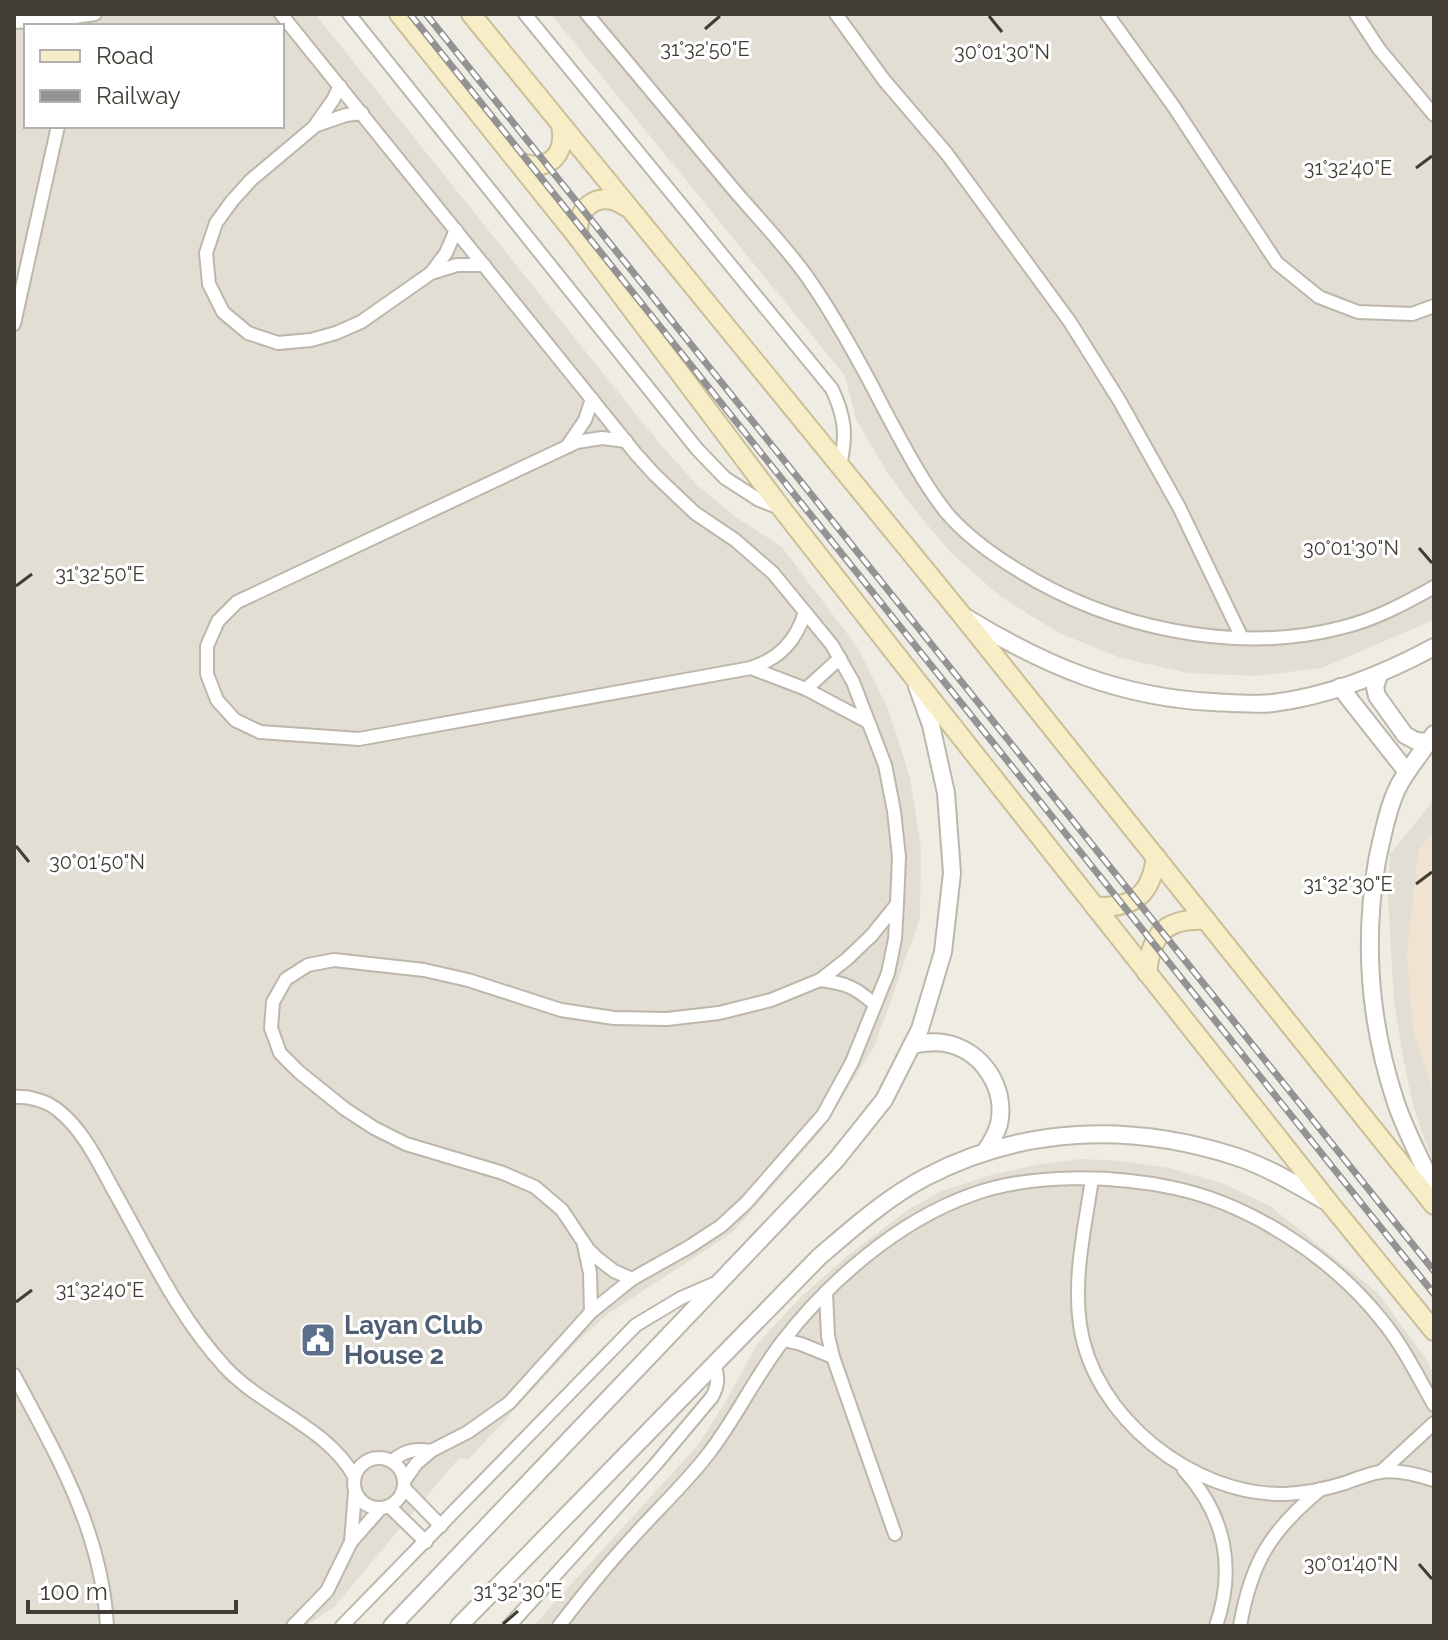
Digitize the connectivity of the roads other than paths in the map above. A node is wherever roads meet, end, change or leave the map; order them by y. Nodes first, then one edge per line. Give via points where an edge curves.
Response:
1 (94, 14) edge
2 (281, 14) edge
3 (349, 14) edge
4 (399, 14) edge
5 (471, 14) edge
6 (525, 14) edge
7 (587, 14) edge
8 (836, 14) edge
9 (1107, 14) edge
10 (1356, 14) edge
11 (14, 22) edge
12 (56, 23) edge
13 (340, 86) junction
14 (362, 113) junction
15 (1434, 115) edge
16 (561, 125) junction
17 (314, 127) junction
18 (58, 128) edge
19 (517, 161) junction
20 (628, 208) junction
21 (456, 230) junction
22 (579, 239) junction
23 (484, 265) junction
24 (431, 273) junction
25 (1434, 306) edge
26 (14, 324) edge
27 (592, 399) junction
28 (626, 441) junction
29 (566, 447) junction
30 (840, 465) junction
31 (782, 509) junction
32 (1434, 587) edge
33 (805, 612) junction
34 (961, 614) junction
35 (1242, 638) junction
36 (1434, 647) edge
37 (780, 654) junction
38 (840, 658) junction
39 (751, 668) junction
40 (1379, 675) junction
41 (916, 680) junction
42 (788, 681) junction
43 (1340, 687) junction
44 (806, 689) junction
45 (868, 722) junction
46 (1431, 738) edge
47 (1407, 772) junction
48 (1156, 857) junction
49 (897, 904) junction
50 (1095, 907) junction
51 (1206, 920) junction
52 (872, 935) junction
53 (893, 947) junction
54 (1147, 973) junction
55 (820, 980) junction
56 (875, 1005) junction
57 (912, 1045) junction
58 (14, 1097) edge
59 (985, 1152) junction
60 (1092, 1179) junction
61 (1434, 1188) edge
62 (1331, 1205) junction
63 (1434, 1205) edge
64 (581, 1239) junction
65 (632, 1279) junction
66 (721, 1281) junction
67 (826, 1292) junction
68 (591, 1312) junction
69 (1434, 1331) edge
70 (784, 1340) junction
71 (833, 1357) junction
72 (714, 1365) junction
73 (14, 1375) edge
74 (1434, 1405) edge
75 (1434, 1423) edge
76 (334, 1447) junction
77 (431, 1451) junction
78 (371, 1459) junction
79 (392, 1461) junction
80 (1179, 1464) junction
81 (1382, 1471) junction
82 (354, 1476) junction
83 (1434, 1480) edge
84 (404, 1485) junction
85 (1321, 1489) junction
86 (355, 1492) junction
87 (385, 1507) junction
88 (441, 1526) junction
89 (895, 1534) dead end
90 (351, 1542) junction
91 (426, 1542) junction
92 (561, 1624) edge
93 (107, 1626) edge
94 (293, 1626) edge
95 (342, 1626) edge
96 (392, 1626) edge
97 (459, 1626) edge
98 (509, 1626) edge
99 (1216, 1626) edge
100 (1240, 1626) edge

1 - 12 street
2 - 13 street
3 - 31 street via 697,449 725,478
4 - 19 main road
5 - 16 main road
6 - 30 street via 832,389 844,426
7 - 35 street via 807,277 911,462 947,513 984,550 1041,585 1132,622
8 - 35 street via 1070,322 1166,482
9 - 25 street via 1277,263 1319,297 1358,312 1412,314
10 - 15 street
11 - 12 street
13 - 14 street
13 - 17 street
14 - 17 street
14 - 21 street
16 - 19 main road via 561,149 553,160 541,166
16 - 20 main road
17 - 24 street via 251,180 216,223 206,253 209,284 223,312 248,333 278,343 311,340 361,322
18 - 26 street
19 - 22 main road
20 - 22 main road via 607,199 586,207 579,216
20 - 30 main road
21 - 23 street
21 - 24 street
22 - 31 main road
23 - 24 street via 457,265
23 - 27 street
27 - 28 street
27 - 29 street via 580,430
28 - 29 street via 589,439
28 - 33 street via 695,513 773,573
29 - 39 street via 237,602 218,621 207,646 207,674 217,700 235,720 260,732 359,739
30 - 34 main road
31 - 41 main road
32 - 35 street via 1394,610 1340,628
33 - 37 street via 796,635
33 - 38 street
34 - 43 street via 1042,660 1086,678 1178,700 1272,703
34 - 48 main road
36 - 40 street
37 - 39 street
37 - 42 street
38 - 44 street
38 - 45 street
39 - 42 street
40 - 43 street
40 - 46 street via 1377,696 1405,735 1416,741
41 - 50 main road
41 - 57 street via 946,793 952,873 943,952
42 - 44 street
43 - 47 street
44 - 45 street
45 - 49 street via 885,765 894,811
46 - 47 street
47 - 61 street via 1381,839 1372,892 1372,1001 1397,1106
48 - 50 main road via 1141,895 1120,906
48 - 51 main road
49 - 52 street
49 - 53 street
50 - 54 main road
51 - 54 main road via 1187,919 1166,928 1151,949
51 - 63 main road
52 - 53 street
52 - 55 street
53 - 56 street
54 - 62 main road
55 - 56 street via 860,991
55 - 64 street via 771,1000 667,1019 561,1010 424,970 334,960 308,965 286,979 273,1002 271,1028 280,1053 299,1072 345,1109 406,1144 535,1187 562,1210
56 - 65 street via 823,1115 746,1203 721,1226
57 - 59 street via 944,1042 959,1047 993,1078 1000,1109
57 - 66 street via 884,1100 856,1136
58 - 76 street via 41,1100 71,1122 177,1302 228,1370
59 - 62 street via 1044,1137 1111,1133 1175,1140 1237,1157
59 - 72 street via 926,1177 872,1211 819,1257
60 - 67 street via 1013,1183 971,1194 899,1232
60 - 74 street via 1190,1191 1234,1207 1313,1254 1380,1317
60 - 80 street via 1077,1287 1080,1327 1091,1366 1137,1431
62 - 69 main road
64 - 65 street via 606,1266
64 - 68 street via 590,1273
65 - 68 street
66 - 88 street via 636,1325
66 - 96 street
67 - 70 street
67 - 71 street
68 - 77 street via 509,1403
70 - 71 street
70 - 92 street via 696,1471
71 - 89 street
72 - 97 street
72 - 98 street via 718,1380 712,1397
73 - 93 street via 87,1525
75 - 81 street
76 - 78 street
76 - 82 street
77 - 79 street via 414,1450
77 - 84 street
78 - 79 street
78 - 82 street
79 - 84 street via 401,1470
80 - 85 street via 1248,1491 1285,1494
80 - 99 street via 1199,1486 1223,1539 1224,1596
81 - 83 street
81 - 85 street
82 - 86 street
84 - 87 street via 396,1502
84 - 88 street
85 - 100 street via 1273,1536 1256,1565
86 - 87 street via 365,1504
86 - 90 street
87 - 90 street
87 - 91 street
88 - 91 street
90 - 94 street via 327,1591
91 - 95 street

